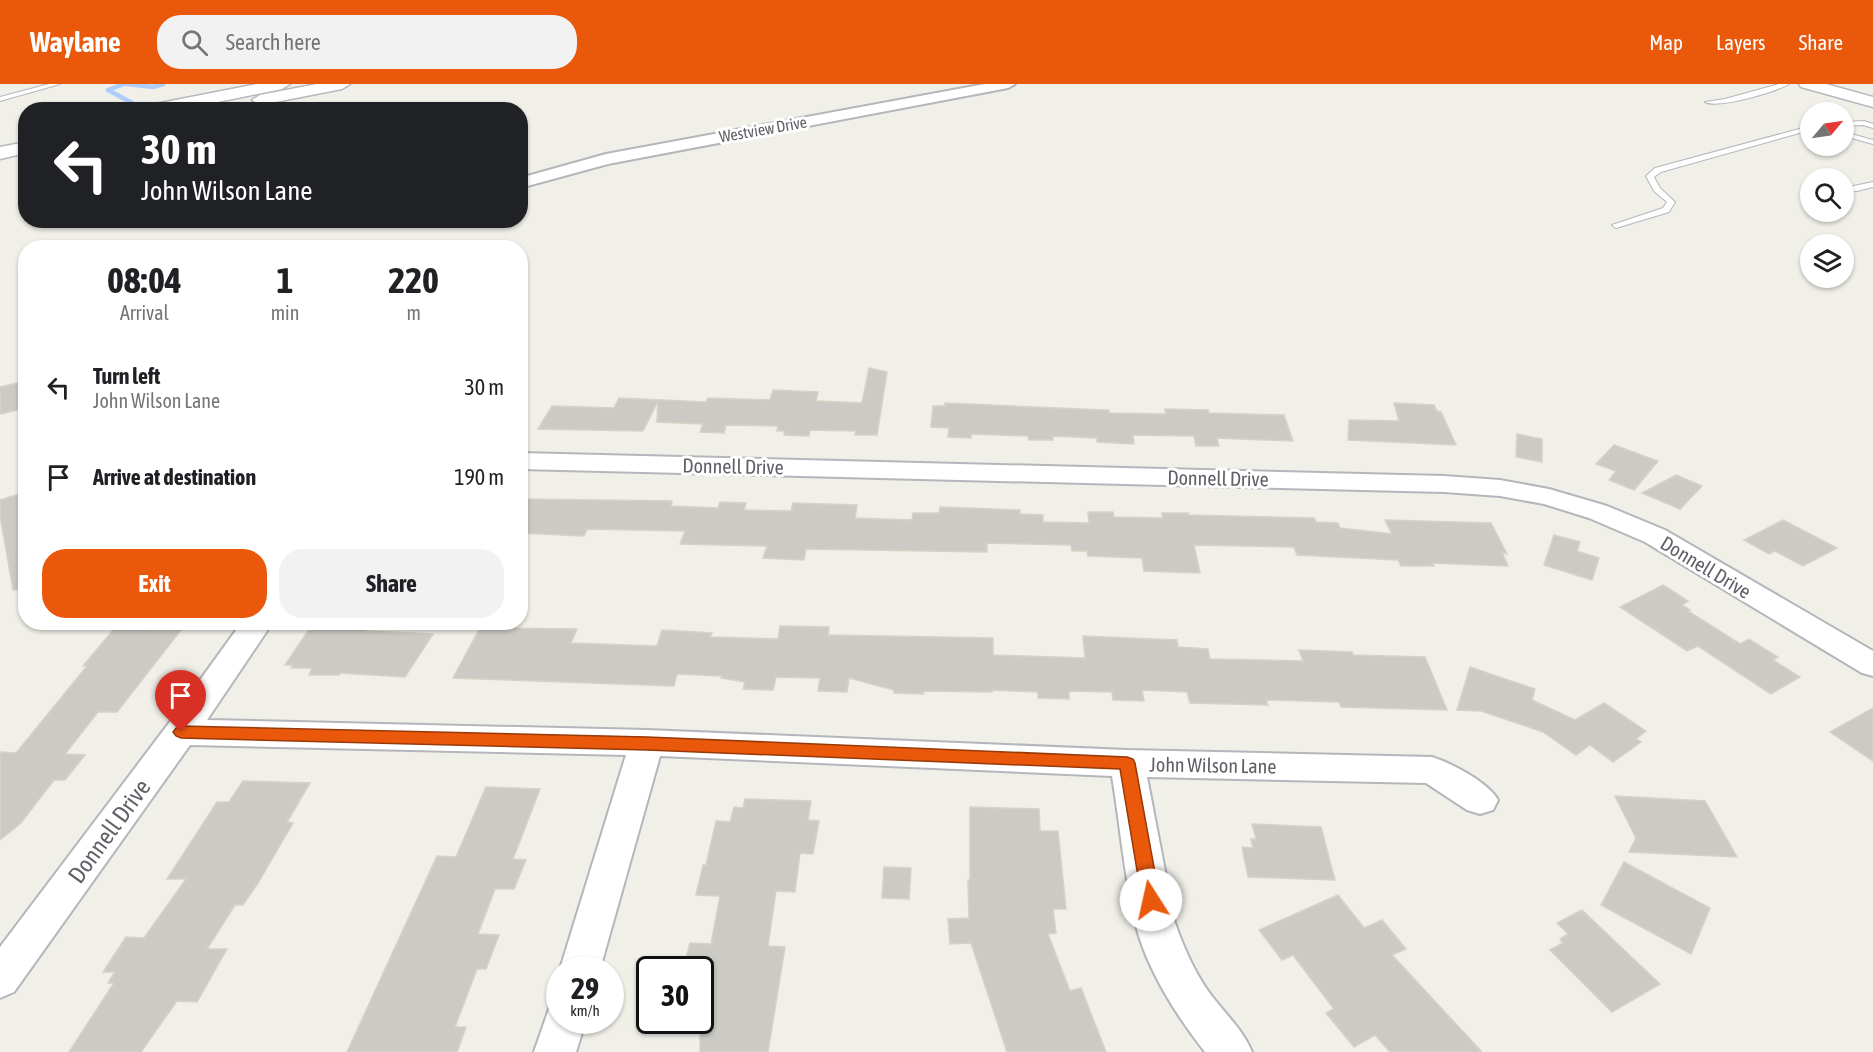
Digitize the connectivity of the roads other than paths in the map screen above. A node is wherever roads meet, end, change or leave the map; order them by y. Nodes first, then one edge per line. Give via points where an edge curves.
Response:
1 (57, 84) edge
2 (282, 84) edge
3 (342, 84) edge
4 (1008, 84) edge
5 (1786, 84) edge
6 (1807, 84) edge
7 (0, 99) edge
8 (191, 102) edge
9 (253, 102) edge
10 (1708, 102) dead end
11 (1873, 102) edge
12 (1854, 124) edge
13 (1873, 126) edge
14 (1800, 131) edge
15 (18, 136) edge
16 (1854, 137) edge
17 (0, 140) edge
18 (1873, 142) edge
19 (18, 149) edge
20 (0, 153) edge
21 (528, 181) edge
22 (1873, 184) edge
23 (1854, 189) edge
24 (1616, 225) dead end
25 (528, 461) edge
26 (252, 630) edge
27 (1873, 665) edge
28 (181, 732) junction
29 (647, 744) junction
30 (1127, 763) junction
31 (1480, 800) dead end
32 (584, 956) edge
33 (0, 979) edge
34 (561, 1034) edge
35 (555, 1052) edge
36 (1231, 1052) edge

1 - 7 lane
2 - 8 main road
3 - 9 main road
4 - 21 street, Westview Drive via 618,156
5 - 10 lane
6 - 11 main road
12 - 13 lane
14 - 24 lane via 1658,170 1650,176 1671,202 1666,210
15 - 17 main road
16 - 18 lane
19 - 20 main road
22 - 23 lane
25 - 27 street, Donnell Drive via 1500,488 1598,512 1655,536
26 - 28 street, Donnell Drive
28 - 29 street, John Wilson Lane
28 - 33 street, Donnell Drive
29 - 30 street, John Wilson Lane
29 - 32 street
30 - 31 street, John Wilson Lane via 1432,770
30 - 36 street via 1158,932 1192,1003
34 - 35 street

